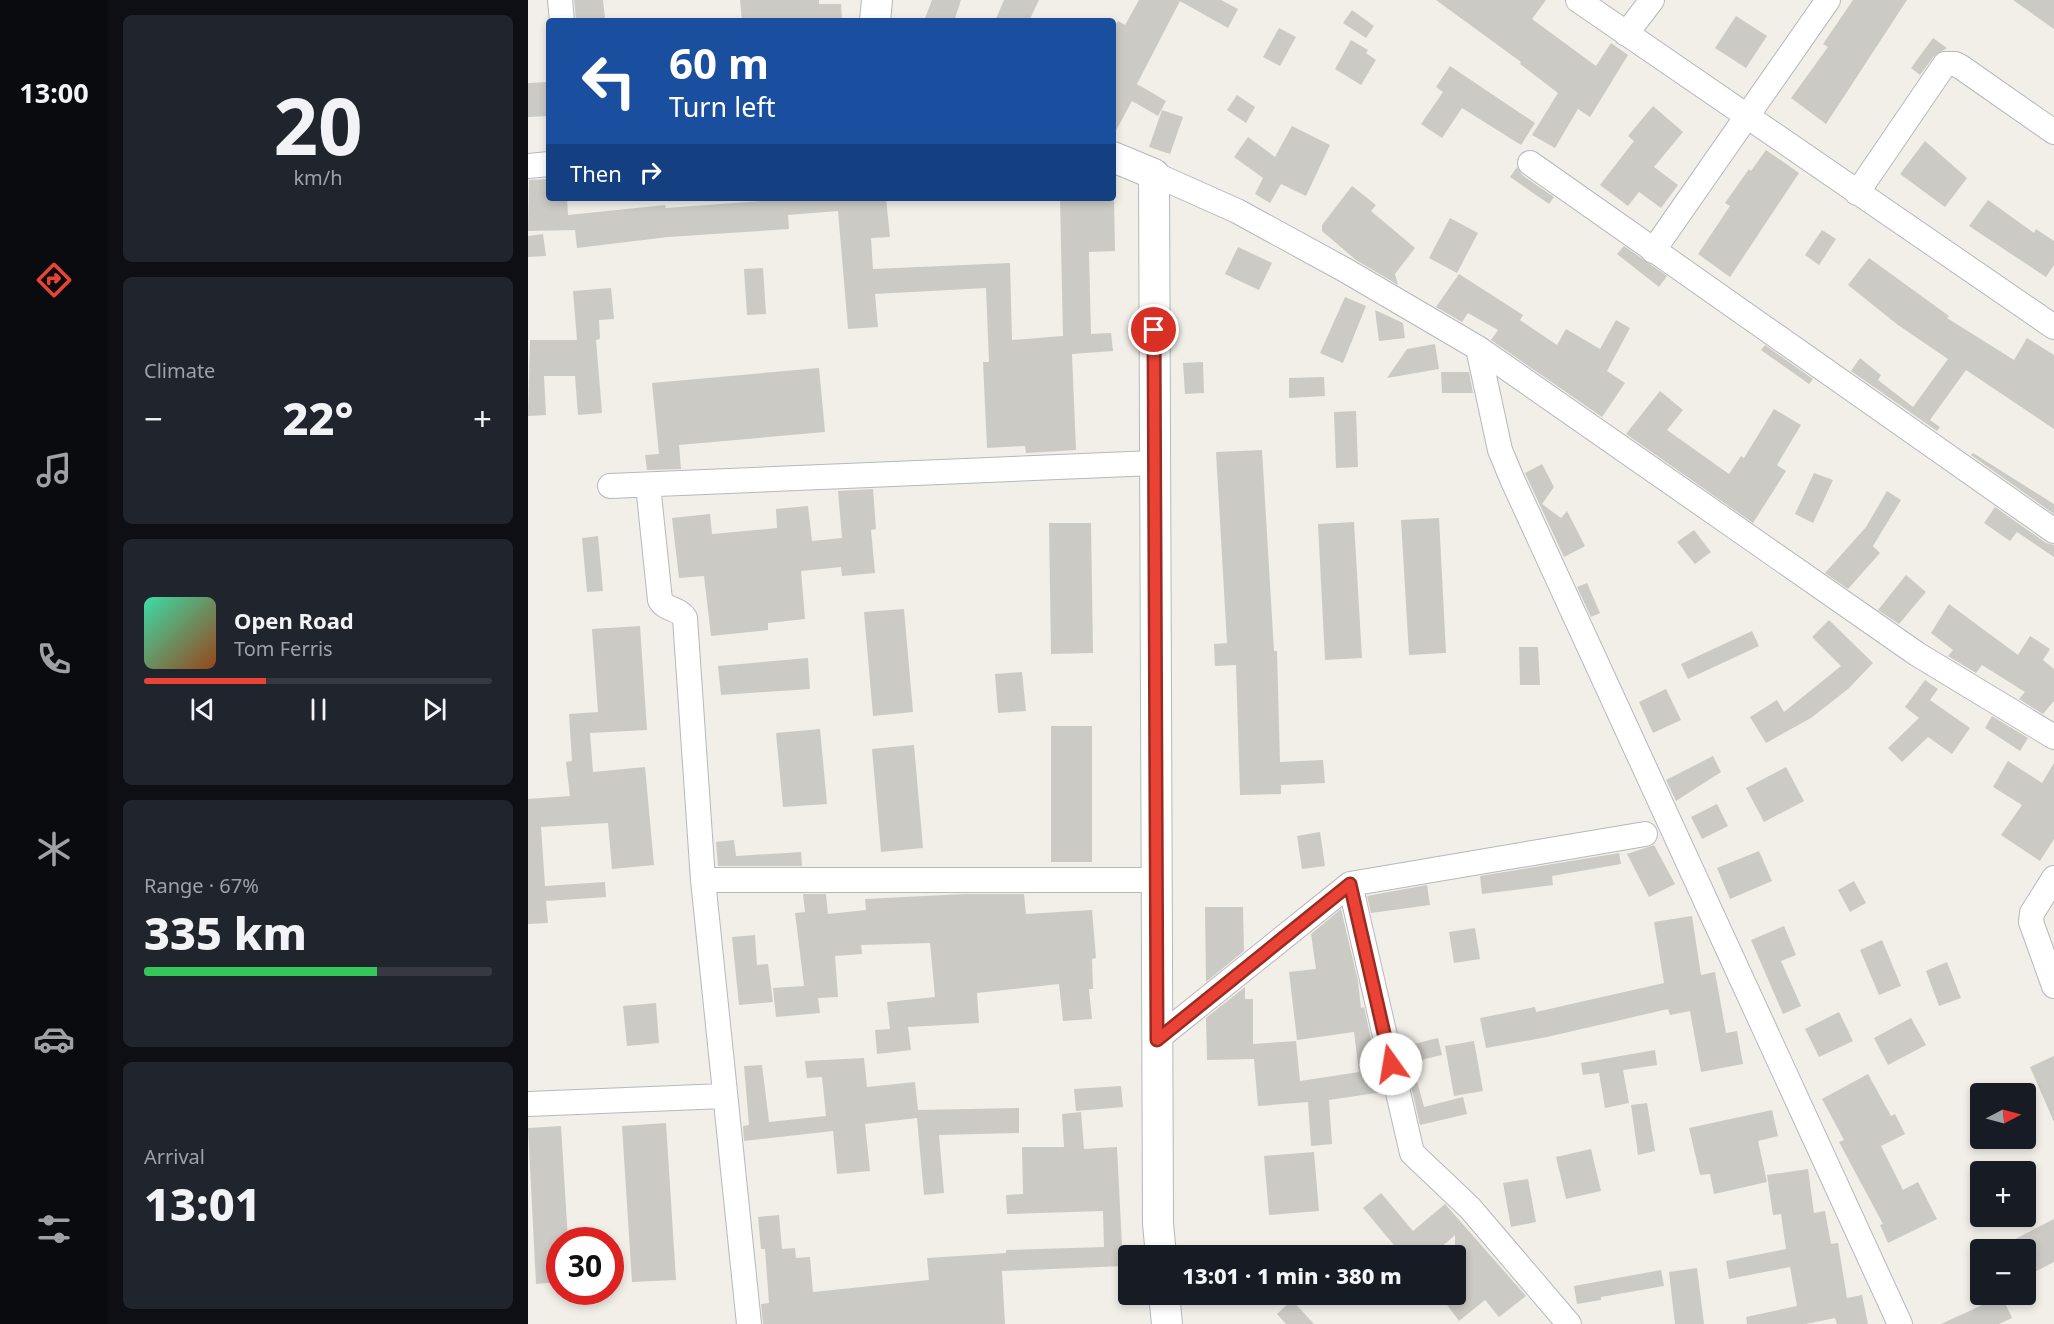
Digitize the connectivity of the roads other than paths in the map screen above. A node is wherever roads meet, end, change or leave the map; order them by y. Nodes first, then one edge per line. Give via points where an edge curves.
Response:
1 (560, 0) edge
2 (877, 0) edge
3 (1578, 0) edge
4 (1652, 0) edge
5 (1828, 0) edge
6 (562, 18) edge
7 (875, 18) edge
8 (1626, 34) junction
9 (1748, 118) junction
10 (2054, 132) edge
11 (1116, 158) edge
12 (1530, 163) dead end
13 (546, 164) edge
14 (528, 165) edge
15 (1154, 174) junction
16 (1857, 193) junction
17 (1653, 251) junction
18 (2054, 327) edge
19 (1478, 348) junction
20 (1154, 463) junction
21 (648, 485) junction
22 (610, 486) dead end
23 (2054, 531) edge
24 (2054, 737) edge
25 (1645, 834) dead end
26 (2054, 878) edge
27 (703, 879) junction
28 (1157, 880) junction
29 (1350, 884) junction
30 (2054, 986) edge
31 (1157, 1040) junction
32 (724, 1096) junction
33 (528, 1104) edge
34 (1160, 1245) edge
35 (1165, 1305) edge
36 (749, 1324) edge
37 (1167, 1324) edge
38 (1569, 1324) edge
39 (1900, 1324) edge

1 - 6 street
2 - 7 street
3 - 8 street
4 - 8 street
5 - 9 street
8 - 9 street
9 - 16 street
9 - 17 street
10 - 16 street via 1955,63 1945,64
11 - 15 street
12 - 17 street
13 - 14 street
15 - 19 street via 1247,217
15 - 20 street
16 - 18 street
17 - 23 street
19 - 24 street via 1917,654
19 - 39 street via 1500,450 1512,479
20 - 21 street
20 - 28 street
21 - 22 street
21 - 27 street via 660,600 685,618
25 - 29 street
26 - 30 street via 2032,913 2031,922
27 - 28 street
27 - 32 street
28 - 31 street
29 - 31 street
29 - 38 street via 1412,1153 1470,1208
31 - 34 street
32 - 33 street
32 - 36 street
35 - 37 street

